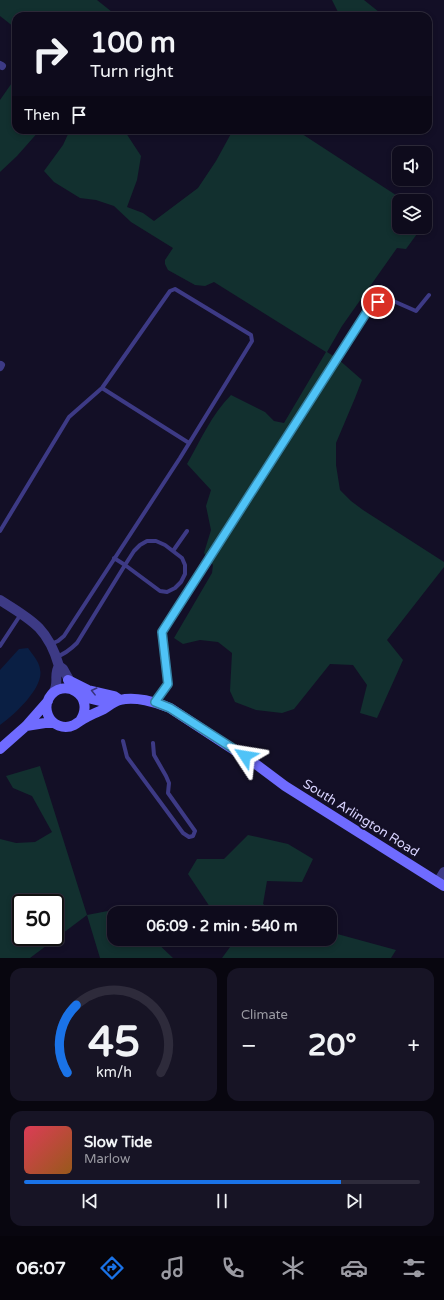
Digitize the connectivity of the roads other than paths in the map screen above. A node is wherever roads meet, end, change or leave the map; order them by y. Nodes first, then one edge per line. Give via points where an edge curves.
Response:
1 (429, 295) dead end
2 (102, 388) junction
3 (189, 443) junction
4 (0, 531) edge
5 (187, 531) dead end
6 (173, 551) junction
7 (114, 558) junction
8 (125, 565) junction
9 (0, 600) edge
10 (21, 613) junction
11 (51, 645) junction
12 (0, 646) edge
13 (57, 662) junction
14 (68, 680) junction
15 (79, 693) junction
16 (50, 697) junction
17 (120, 700) junction
18 (155, 702) junction
19 (109, 704) junction
20 (80, 721) junction
21 (54, 723) junction
22 (26, 726) junction
23 (123, 741) dead end
24 (153, 743) dead end
25 (0, 749) edge
26 (444, 872) edge
27 (441, 884) edge

1 - 18 lane via 416,311 391,300 378,302 368,310 162,632 168,684
2 - 3 lane
2 - 3 lane via 170,291 175,289 251,335 252,341
2 - 4 lane via 69,417
3 - 7 lane
5 - 6 lane
6 - 8 lane via 165,545 147,541 134,551
6 - 8 lane via 182,558 185,574 181,582 167,592 160,591
7 - 8 lane
7 - 11 lane via 64,636
8 - 13 lane via 77,643
9 - 10 street
10 - 11 street via 44,633
10 - 12 lane
11 - 13 street
13 - 14 street
13 - 16 street via 57,683
14 - 15 street
17 -> 14 main road via 114,696 88,690
15 - 16 main road via 66,688 59,689
15 - 19 main road via 86,698
15 - 20 main road via 85,703
16 - 21 main road via 47,710
16 - 22 main road
17 - 18 main road, South Arlington Road
17 - 19 main road
18 - 27 main road, South Arlington Road via 170,708 285,786
19 - 20 main road
20 - 21 main road via 69,727
21 - 22 main road
22 - 25 main road
23 - 24 lane via 127,757 135,769 183,833 189,837 193,836 195,831 168,793 169,783 154,754
26 - 27 street

